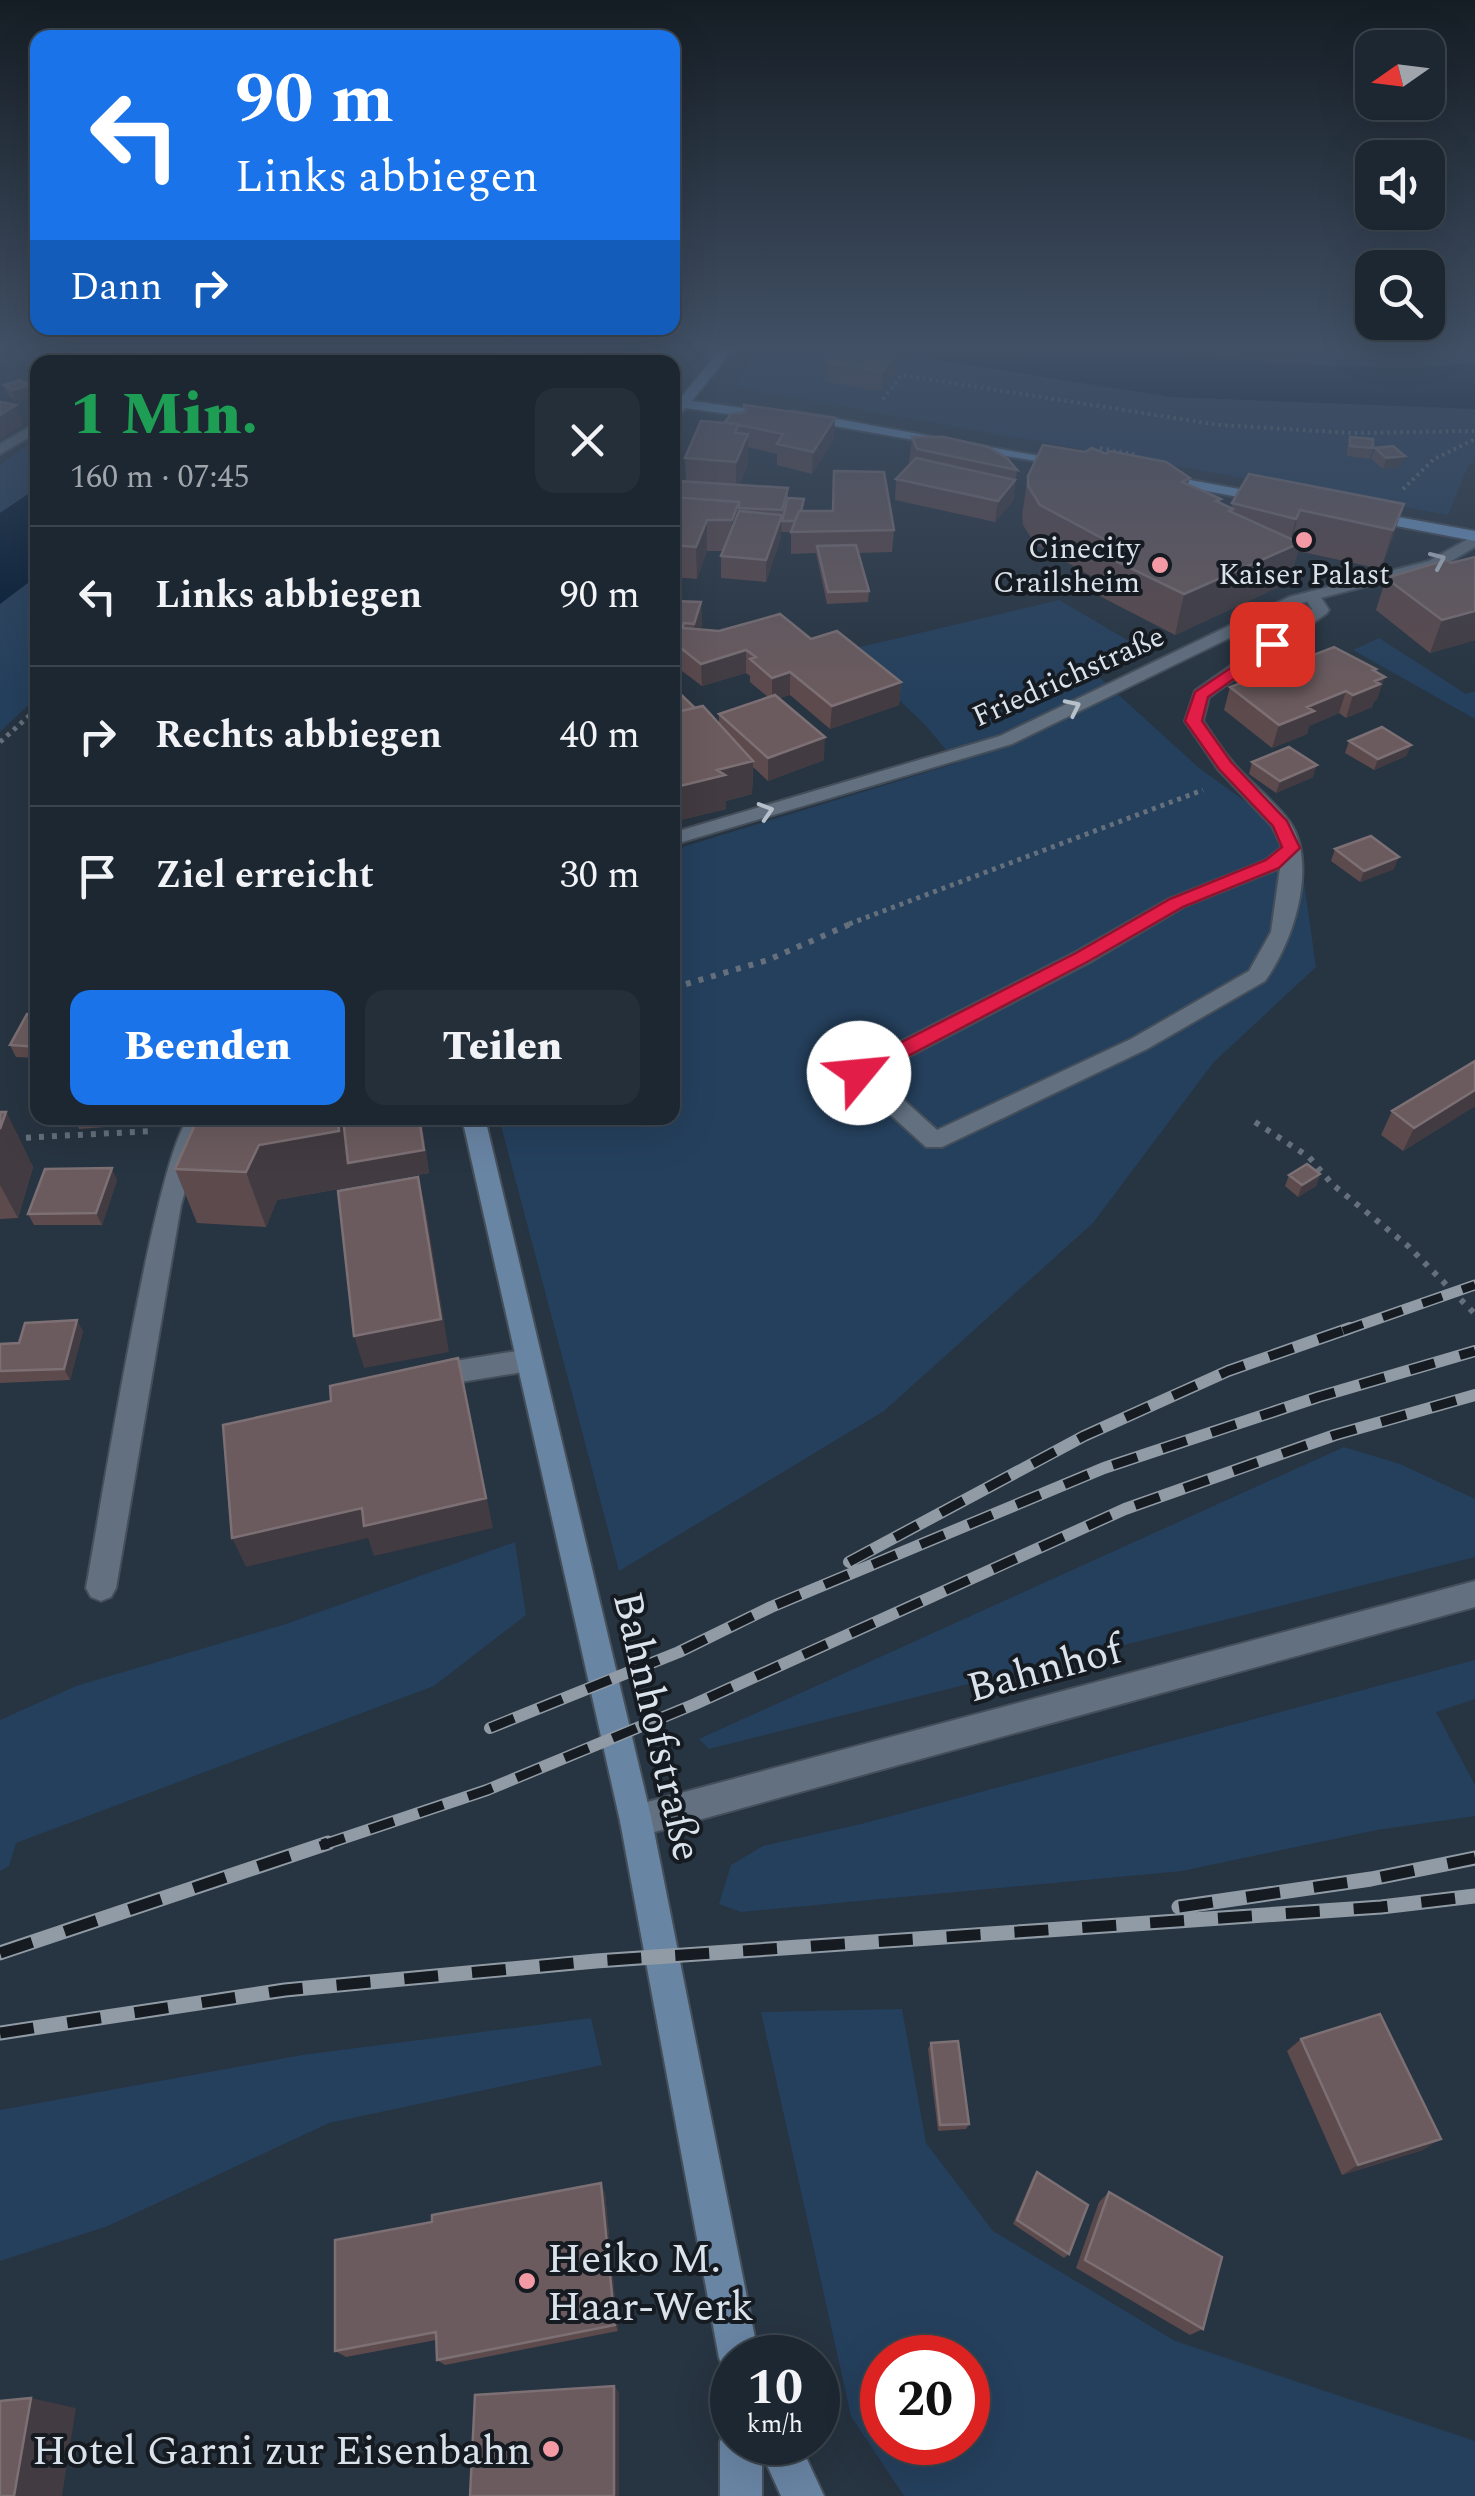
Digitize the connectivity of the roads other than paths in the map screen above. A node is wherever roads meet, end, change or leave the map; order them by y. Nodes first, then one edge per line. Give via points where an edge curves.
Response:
1 (1076, 463) edge
2 (1096, 467) edge
3 (1134, 474) edge
4 (1279, 500) edge
5 (1357, 515) edge
6 (1475, 538) edge
7 (1312, 596) junction
8 (680, 837) edge
9 (1292, 848) junction
10 (198, 1125) edge
11 (474, 1125) edge
12 (529, 1360) junction
13 (412, 1379) edge
14 (102, 1588) dead end
15 (1475, 1594) edge
16 (636, 1822) junction
17 (735, 2335) edge
18 (741, 2465) edge
19 (788, 2465) edge
20 (741, 2496) edge
21 (804, 2496) edge

1 - 2 main road
3 - 4 main road
5 - 6 main road
7 -> 6 street, Friedrichstraße via 1435,564
8 -> 7 street, Friedrichstraße via 1006,740
7 - 9 street via 1320,610 1201,695 1194,721 1281,824
9 - 9 street via 1273,864 1176,903 859,1073 934,1141 1139,1044 1257,976 1272,959 1285,922
10 - 14 street via 169,1205
11 - 12 main road, Bahnhofstraße
12 - 13 street
12 - 16 main road, Bahnhofstraße
15 - 16 street, Bahnhof
16 - 17 main road, Bahnhofstraße
18 - 20 main road
19 - 21 main road

